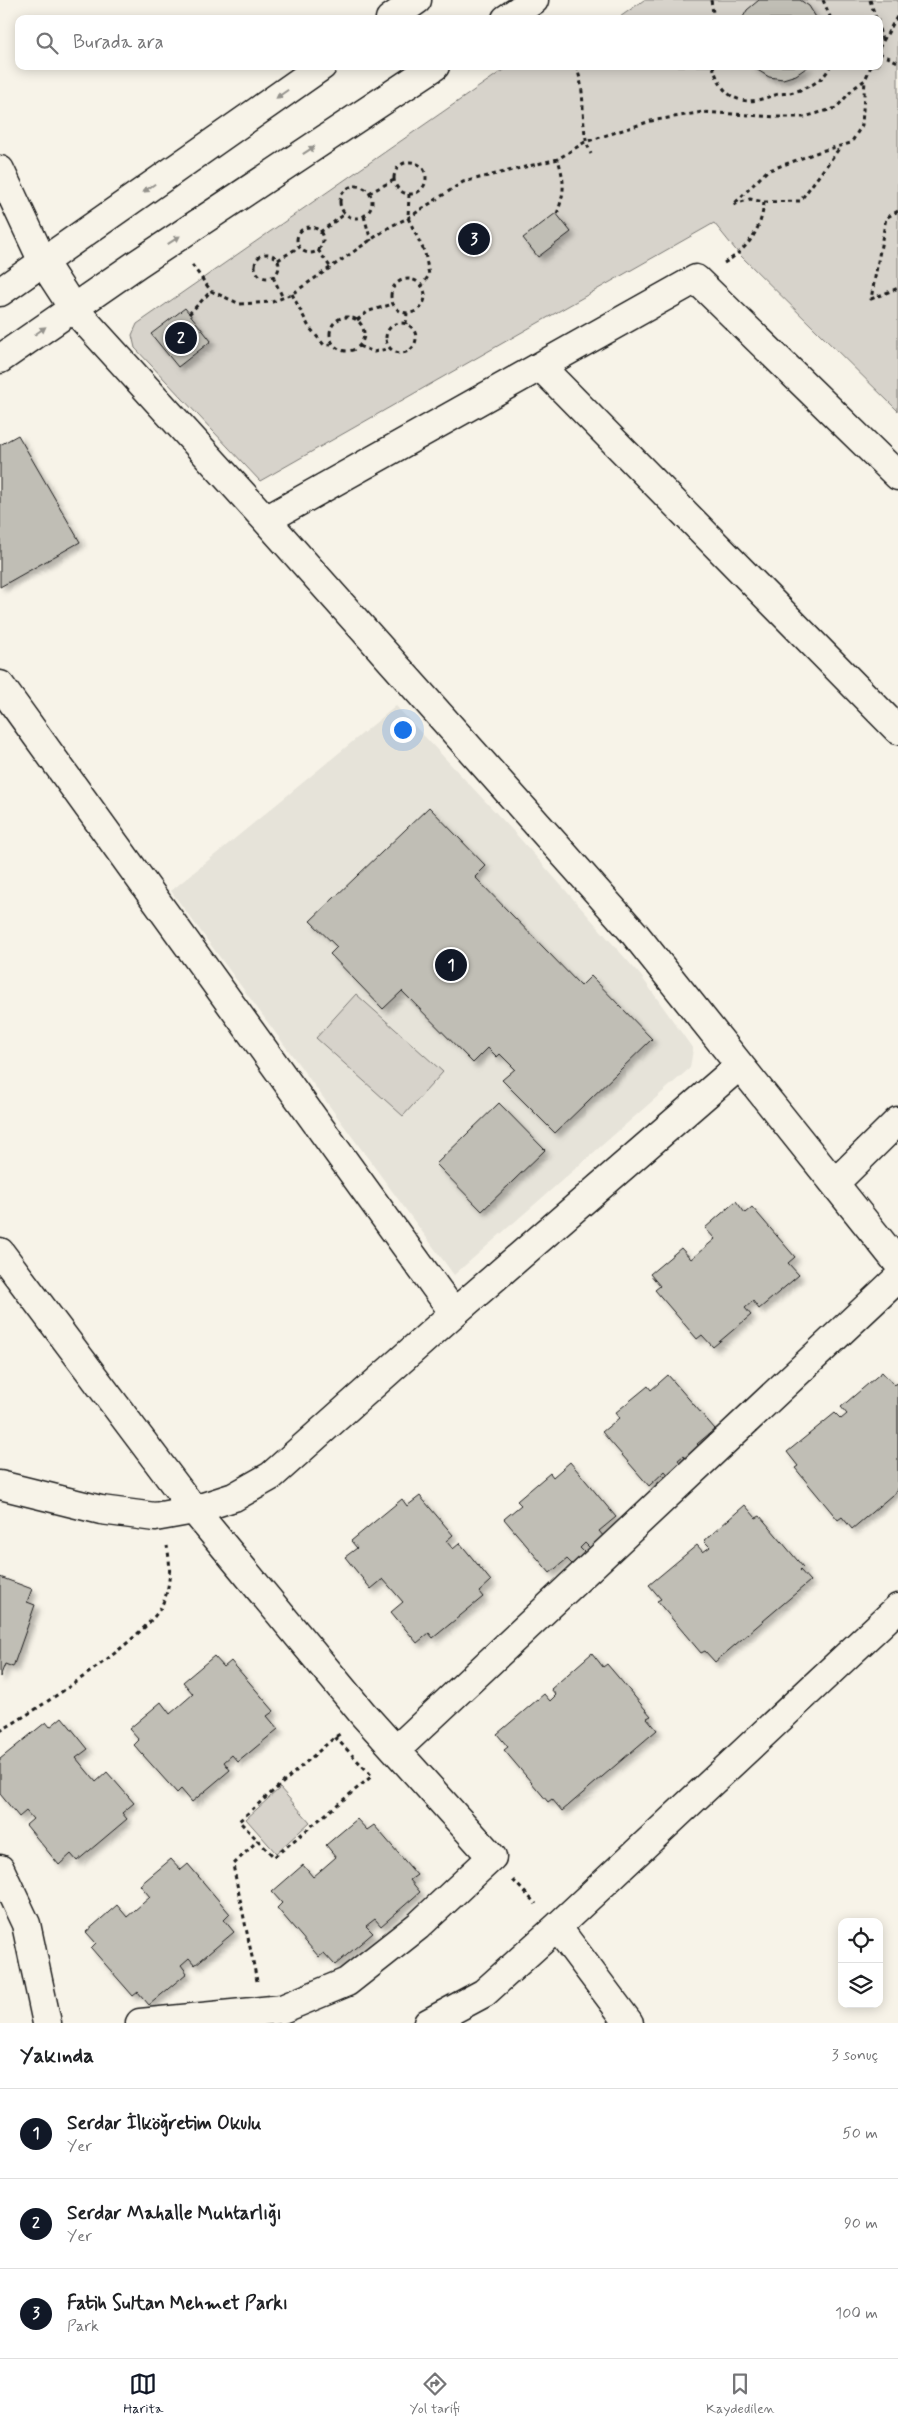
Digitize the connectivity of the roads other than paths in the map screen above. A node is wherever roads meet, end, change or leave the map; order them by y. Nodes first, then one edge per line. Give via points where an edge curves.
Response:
1 (417, 0) edge
2 (534, 0) edge
3 (396, 15) edge
4 (512, 15) edge
5 (316, 70) edge
6 (429, 70) edge
7 (0, 170) edge
8 (43, 262) junction
9 (0, 292) edge
10 (73, 308) junction
11 (0, 359) edge
12 (541, 367) junction
13 (898, 476) edge
14 (266, 520) junction
15 (0, 685) edge
16 (898, 730) edge
17 (740, 1066) junction
18 (898, 1121) edge
19 (835, 1182) junction
20 (0, 1252) edge
21 (898, 1263) edge
22 (898, 1278) edge
23 (454, 1313) junction
24 (0, 1485) edge
25 (194, 1510) junction
26 (898, 1608) edge
27 (396, 1750) junction
28 (0, 1869) edge
29 (557, 1927) junction
30 (47, 2023) edge
31 (140, 2023) edge
32 (428, 2023) edge
33 (629, 2023) edge

1 - 3 street
2 - 4 street
5 -> 8 street
10 -> 6 street
7 - 8 street
8 - 9 street
8 - 10 street
11 -> 10 street
10 - 14 street
12 - 13 street via 696,280
12 - 14 street
12 - 16 street
14 - 17 street via 634,933
15 - 23 street
17 - 19 street
17 - 23 street
18 - 19 street
19 - 21 street
20 - 25 street
22 - 27 street
23 - 25 street via 271,1476 234,1497
24 - 25 street via 101,1510 155,1517
25 - 27 street
26 - 29 street
27 - 31 street via 492,1857 418,1926 348,1982 282,2009
28 - 30 street via 26,1924
29 - 32 street via 484,1993
29 - 33 street

